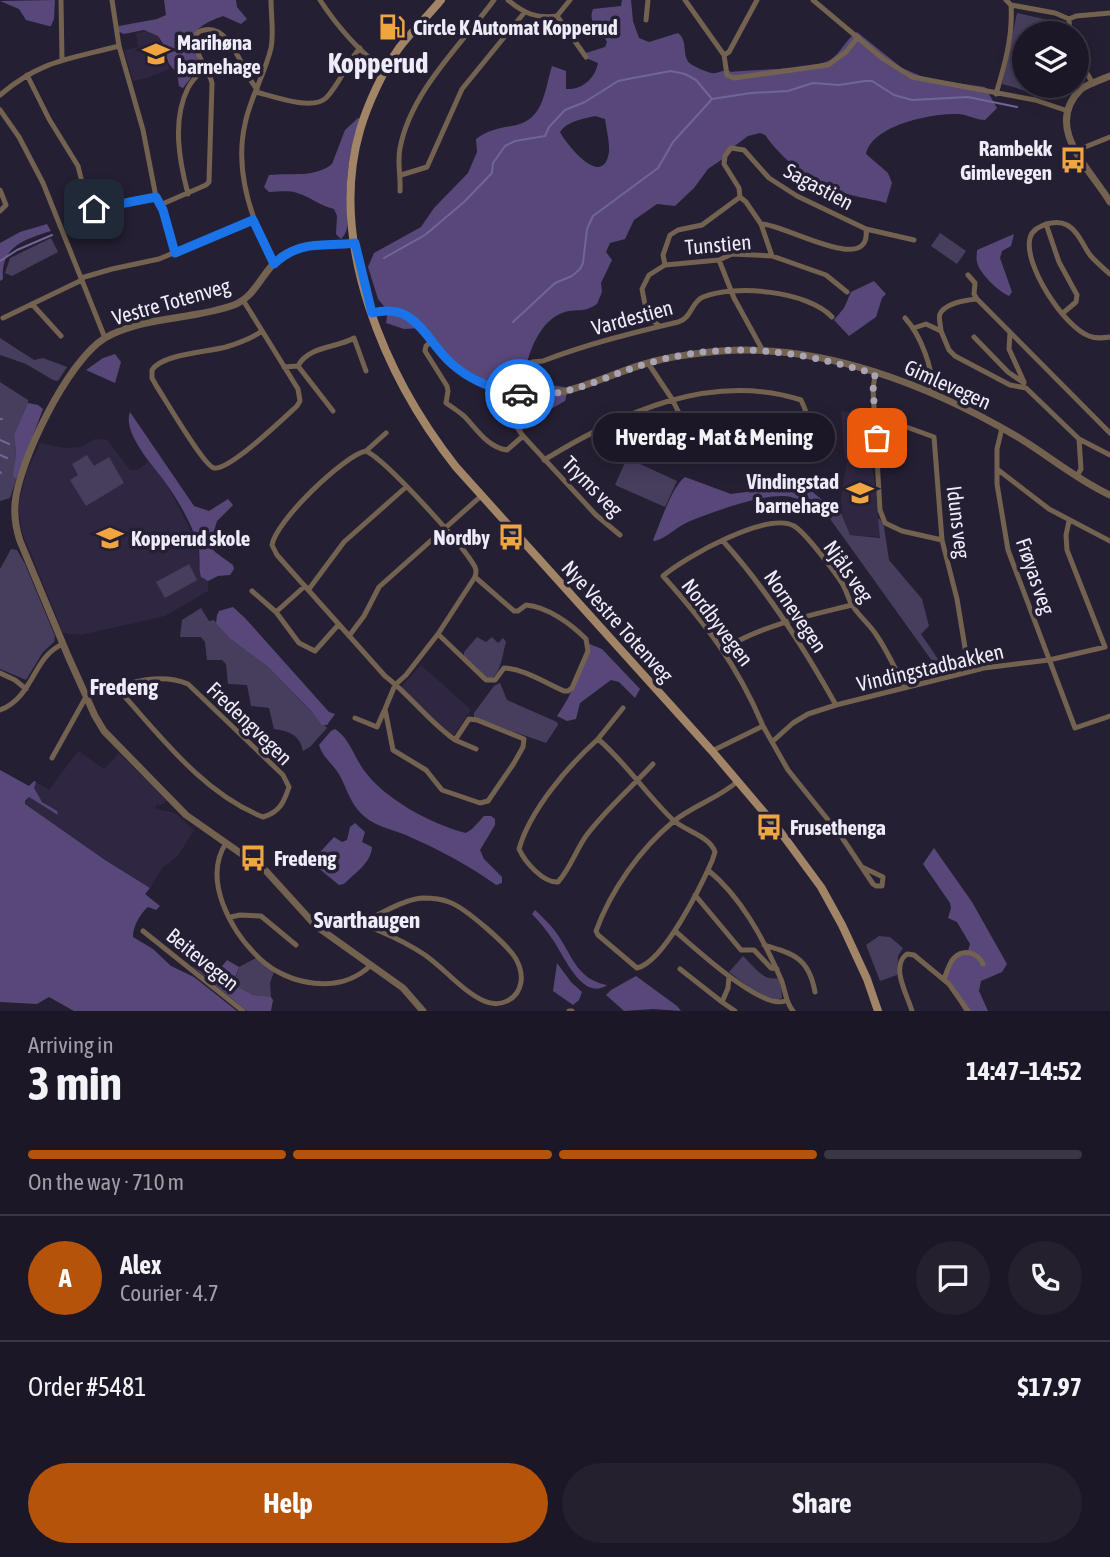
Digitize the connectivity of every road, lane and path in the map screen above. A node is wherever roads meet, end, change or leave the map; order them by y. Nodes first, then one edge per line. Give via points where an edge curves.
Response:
1 (61, 0) edge
2 (112, 0) edge
3 (271, 0) edge
4 (320, 0) edge
5 (442, 0) edge
6 (494, 0) edge
7 (508, 0) edge
8 (570, 0) edge
9 (648, 0) edge
10 (685, 0) edge
11 (757, 0) edge
12 (813, 0) edge
13 (1009, 2) edge
14 (524, 13) junction
15 (1110, 13) edge
16 (557, 16) junction
17 (1069, 19) joint
18 (646, 20) dead end
19 (858, 37) junction
20 (119, 46) junction
21 (360, 48) junction
22 (724, 55) junction
23 (586, 57) dead end
24 (62, 60) junction
25 (206, 66) junction
26 (387, 69) junction
27 (27, 75) junction
28 (1110, 76) edge
29 (1089, 77) edge
30 (1093, 84) junction
31 (256, 91) junction
32 (996, 94) junction
33 (0, 95) edge
34 (0, 110) edge
35 (1068, 111) junction
36 (1110, 137) edge
37 (1075, 151) junction
38 (401, 175) junction
39 (0, 190) edge
40 (400, 191) dead end
41 (188, 194) junction
42 (156, 197) junction
43 (740, 197) junction
44 (1110, 202) edge
45 (160, 205) junction
46 (0, 211) edge
47 (253, 220) junction
48 (761, 224) junction
49 (1046, 224) junction
50 (866, 229) junction
51 (915, 240) dead end
52 (355, 243) junction
53 (175, 253) junction
54 (772, 256) junction
55 (719, 260) junction
56 (274, 264) junction
57 (665, 265) junction
58 (968, 275) dead end
59 (1110, 275) edge
60 (81, 279) junction
61 (732, 291) junction
62 (847, 292) dead end
63 (977, 299) junction
64 (243, 300) junction
65 (32, 304) junction
66 (372, 313) junction
67 (1063, 313) junction
68 (832, 317) dead end
69 (4, 318) dead end
70 (905, 318) dead end
71 (657, 325) junction
72 (914, 328) junction
73 (262, 331) junction
74 (941, 331) junction
75 (1010, 333) junction
76 (61, 335) dead end
77 (974, 337) dead end
78 (1110, 337) edge
79 (105, 338) junction
80 (432, 341) junction
81 (762, 349) junction
82 (532, 362) dead end
83 (648, 363) junction
84 (298, 366) junction
85 (284, 367) junction
86 (366, 371) dead end
87 (875, 374) junction
88 (1025, 385) junction
89 (507, 391) junction
90 (930, 392) junction
91 (672, 399) junction
92 (333, 411) dead end
93 (876, 416) junction
94 (1002, 428) junction
95 (386, 433) dead end
96 (1110, 433) edge
97 (523, 436) junction
98 (1079, 439) junction
99 (366, 451) junction
100 (1110, 455) edge
101 (544, 460) junction
102 (997, 469) junction
103 (1077, 477) junction
104 (406, 487) junction
105 (1110, 495) edge
106 (481, 496) junction
107 (1069, 521) junction
108 (444, 527) junction
109 (620, 535) dead end
110 (942, 540) junction
111 (723, 541) junction
112 (1110, 541) edge
113 (663, 576) joint
114 (475, 577) junction
115 (307, 588) junction
116 (252, 591) dead end
117 (852, 605) junction
118 (276, 612) junction
119 (787, 622) junction
120 (339, 624) junction
121 (438, 634) junction
122 (349, 636) junction
123 (64, 646) junction
124 (724, 649) junction
125 (1049, 660) junction
126 (969, 672) junction
127 (0, 673) edge
128 (395, 685) junction
129 (117, 688) junction
130 (905, 688) junction
131 (26, 689) junction
132 (86, 697) junction
133 (836, 705) junction
134 (623, 708) dead end
135 (385, 709) junction
136 (0, 710) edge
137 (1110, 716) edge
138 (355, 718) dead end
139 (763, 726) junction
140 (598, 739) junction
141 (455, 740) junction
142 (772, 742) junction
143 (476, 749) dead end
144 (712, 751) junction
145 (52, 758) dead end
146 (653, 764) dead end
147 (638, 780) junction
148 (738, 781) junction
149 (674, 821) junction
150 (226, 843) junction
151 (862, 867) dead end
152 (708, 870) junction
153 (695, 895) junction
154 (231, 917) junction
155 (358, 924) junction
156 (316, 926) junction
157 (143, 931) dead end
158 (675, 932) junction
159 (296, 945) dead end
160 (764, 945) junction
161 (983, 964) dead end
162 (371, 965) junction
163 (680, 969) dead end
164 (777, 969) junction
165 (729, 976) junction
166 (944, 979) junction
167 (815, 992) dead end
168 (722, 1002) junction
169 (785, 1002) junction
170 (243, 1011) edge
171 (423, 1011) edge
172 (735, 1011) edge
173 (793, 1011) edge
174 (878, 1011) edge
175 (912, 1011) edge
176 (968, 1011) edge

1 - 24 street
2 - 20 street
3 - 31 street via 271,47
4 - 21 street
5 - 26 main road
6 - 38 street via 449,54 420,100 400,146
7 - 14 street
8 - 16 street
9 - 18 street
10 - 22 street
11 - 22 street
12 - 19 street
13 - 17 street
13 - 32 street via 1008,53
14 - 16 street
14 - 38 street via 462,89 427,167
15 - 17 street
16 - 23 street
19 - 22 street via 828,65 734,78 727,75
19 - 32 street via 912,77
20 - 24 street
20 - 42 street
21 - 26 street
21 - 31 street via 320,102
24 - 27 street
25 - 31 street via 195,41 198,32 207,29 228,41
25 - 41 street via 187,89 179,116 181,165
25 - 41 street via 213,97 211,170 206,185
26 - 52 main road via 360,129 351,174
27 - 33 street
27 - 42 street via 78,166 90,206 99,209
28 - 30 street
29 - 30 street
30 - 35 street via 1081,89
31 - 47 street via 243,141
32 - 35 street
34 - 60 street via 43,183
35 - 37 street via 1068,132
36 - 37 street
37 - 44 street
38 - 40 street
39 - 46 street via 6,205
41 - 45 street
42 - 45 street
43 - 48 street, Sagastien
43 - 50 street, Sagastien via 724,164 725,156 736,147 788,191
43 - 57 street, Tunstien via 702,225 670,235 663,255
45 - 53 street
47 - 53 street
47 - 56 street
48 - 50 street, Sagastien via 852,251 866,242
48 - 54 street, Sagastien
49 - 59 street via 1069,226
49 - 67 street via 1077,295 1076,302
49 - 67 street via 1034,230 1030,246 1039,279
50 - 51 street, Sagastien
52 - 56 street, Vestre Totenveg via 315,244
52 - 66 main road, Nye Vestre Totenveg
53 - 60 street
54 - 55 street, Tunstien via 732,254
54 - 62 street, Tunstien via 826,275
55 - 57 street, Tunstien
55 - 61 street
56 - 64 street, Vestre Totenveg via 253,294
57 - 71 street, Tunstien via 649,275 642,289 647,315
58 - 63 street via 975,283
60 - 65 street
60 - 79 street
61 - 68 street, Vardestien via 782,295 820,307
61 - 71 street, Vardestien via 702,297 687,318
61 - 81 street
63 - 74 street via 944,310
63 - 75 street
64 - 73 street
64 - 79 street, Vestre Totenveg
65 - 69 street
65 - 76 street
66 - 80 street, Gimlevegen via 409,316
66 - 106 main road, Nye Vestre Totenveg via 381,344 422,422
67 - 78 street via 1087,336
70 - 72 street
71 - 82 street, Vardestien
72 - 74 street via 926,324
72 - 90 street via 930,372
73 - 85 street
73 - 85 street via 240,343 162,361 152,370 152,378 208,465 222,467 242,454 297,406 301,395
74 - 88 street via 949,350 961,360 1010,385
75 - 88 street via 1009,349
75 - 96 street
77 - 88 street
79 - 123 street, Vestre Totenveg via 80,360 58,393 23,471 15,504 20,541
80 - 89 street, Gimlevegen via 460,370
80 - 97 street via 425,351 447,386 446,403 503,450
81 - 83 street, Gimlevegen via 697,353
81 - 87 street, Gimlevegen
83 - 89 street, Gimlevegen via 559,393 536,396
83 - 91 street
84 - 85 street
84 - 86 street via 306,355 354,338
84 - 92 street
87 - 90 street, Gimlevegen
87 - 93 street
88 - 98 street
89 - 97 street, Tryms veg via 510,417
90 - 94 street, Gimlevegen
91 - 91 street, Tryms veg via 685,425 713,460 791,452 803,448 810,431 801,400 777,392 736,390
91 - 101 street, Tryms veg via 609,423
93 - 110 street, Iduns veg via 934,437
93 - 110 street via 880,510 885,523
94 - 102 street, Frøyas veg
94 - 103 street, Gimlevegen
95 - 99 street
97 - 101 street, Tryms veg
98 - 100 street
98 - 103 street via 1081,469
99 - 104 street
99 - 115 street via 342,465 297,505 277,531 272,545
101 - 109 street, Tryms veg
102 - 107 street
102 - 125 street, Frøyas veg via 1008,550
103 - 105 street, Gimlevegen
104 - 108 street
104 - 115 street via 344,542
106 - 108 street
106 - 144 main road, Nye Vestre Totenveg
107 - 112 street
107 - 125 street, Vindingstadbakken via 1067,550 1105,647
108 - 114 street via 474,565
108 - 122 street via 379,587
110 - 126 street, Iduns veg
111 - 113 street, Njåls veg
111 - 117 street, Njåls veg via 774,523 795,526 843,584
111 - 119 street, Nornevegen
113 - 124 street, Nordbyvegen
114 - 121 street
114 - 121 street via 514,611 526,605 536,607 586,639 588,651 572,688 564,691 509,668 495,680 486,680
115 - 118 street
115 - 120 street
116 - 118 street
117 - 119 street
117 - 130 street, Njåls veg via 877,635
118 - 120 street via 299,643 310,650
119 - 124 street
119 - 133 street, Nornevegen
120 - 122 street
121 - 128 street
122 - 128 street
123 - 131 street via 49,654
123 - 132 street, Vestre Totenveg
124 - 139 street, Nordbyvegen
125 - 126 street, Vindingstadbakken
125 - 137 street, Frøyas veg via 1075,728
126 - 130 street, Vindingstadbakken
127 - 131 street
128 - 135 street
128 - 141 street
129 - 129 street, Fredengvegen via 149,678 174,678 188,684 283,775 289,787 280,808 263,817 218,792
129 - 132 street, Fredengvegen
130 - 133 street, Vindingstadbakken
131 - 136 street via 13,704
132 - 145 street
132 - 150 street, Vestre Totenveg via 113,741 186,815
133 - 142 street, Vindingstadbakken via 808,714
134 - 140 street
135 - 138 street via 379,726
135 - 141 street via 393,750 426,771 442,790 480,803 488,801 525,743 515,734 469,719
139 - 142 street, Nordbyvegen
139 - 144 street
140 - 147 street
140 - 147 street via 563,773 524,834 519,849 538,873 551,882 560,880 584,838
141 - 143 street
142 - 151 street, Nordbyvegen
144 - 148 main road, Nye Vestre Totenveg
146 - 147 street
147 - 149 street
148 - 149 street
148 - 174 main road, Nye Vestre Totenveg via 821,887 854,948
149 - 152 street via 715,849
149 - 158 street via 628,872 596,931 604,943 637,968
150 - 154 street via 215,874
150 - 156 street, Vestre Totenveg via 273,876
152 - 153 street
152 - 160 street via 731,891
153 - 158 street
153 - 164 street via 741,950 754,950
154 - 159 street via 261,916
154 - 162 street via 260,959 293,977 339,984 356,978
155 - 155 street via 425,955 485,1002 505,1002 519,989 520,968 513,954 450,902 421,898
155 - 156 street via 331,919
156 - 162 street, Vestre Totenveg
157 - 170 street, Beitevegen
158 - 165 street
160 - 164 street
160 - 167 street via 800,959 809,969
161 - 166 street via 972,953 959,954
162 - 171 street, Vestre Totenveg via 403,988
163 - 168 street
164 - 169 street via 785,987
165 - 168 street
165 - 169 street via 769,1002
166 - 175 street via 912,954 900,959 898,968
166 - 176 street
168 - 172 street
169 - 173 street

